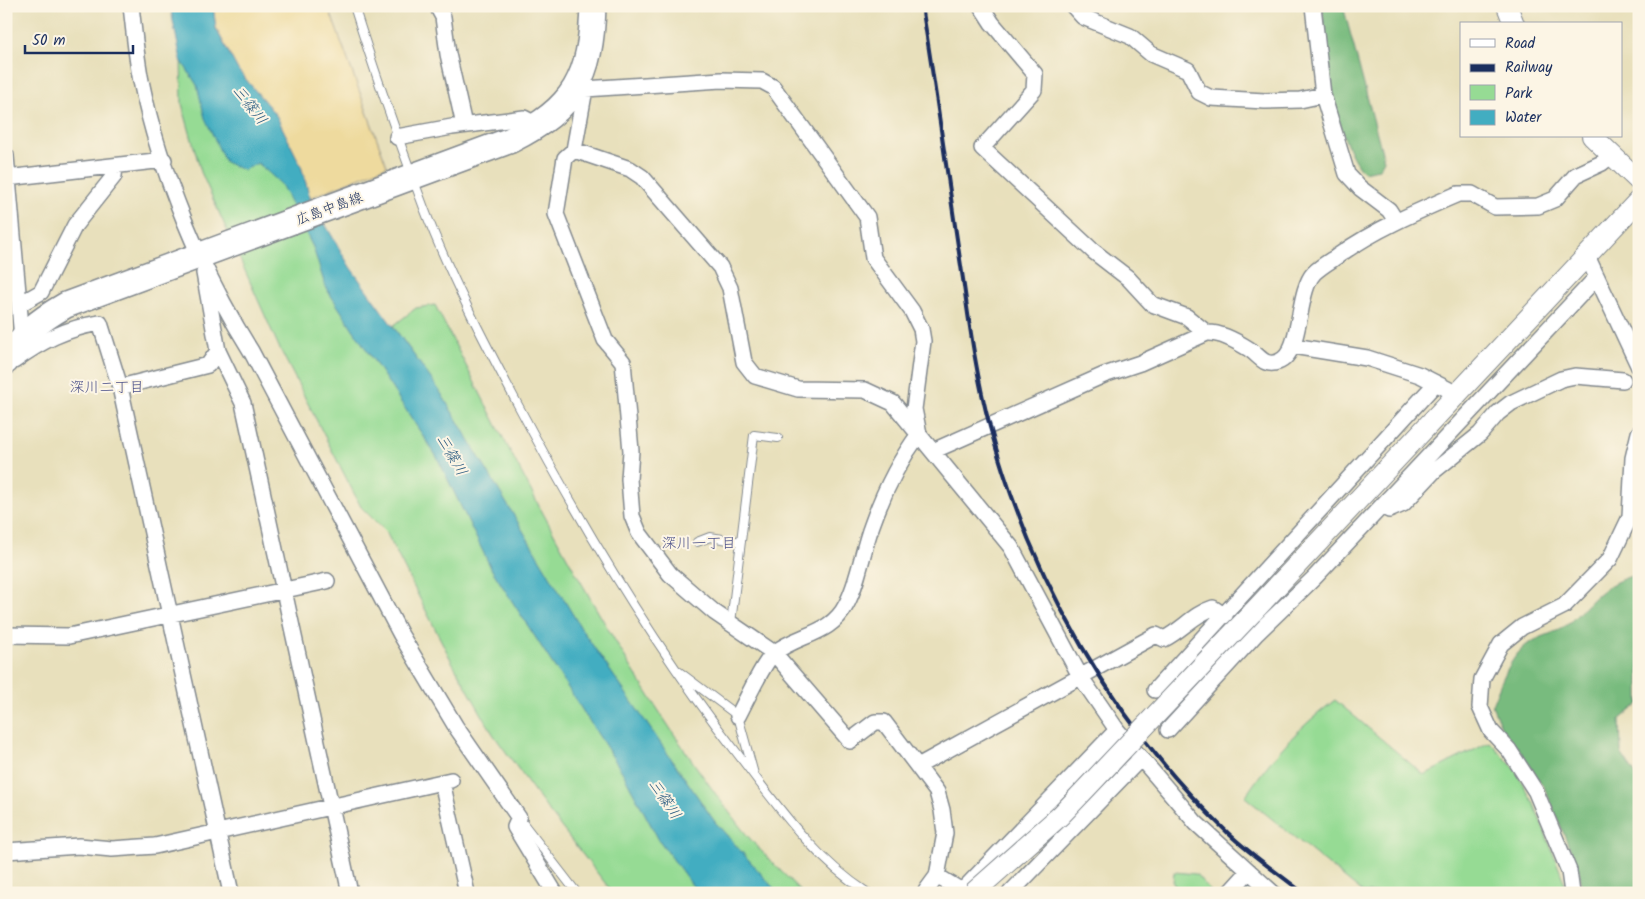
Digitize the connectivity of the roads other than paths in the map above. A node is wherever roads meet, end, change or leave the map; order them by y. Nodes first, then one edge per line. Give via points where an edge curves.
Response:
1 (131, 6) edge
2 (354, 6) edge
3 (437, 6) edge
4 (593, 6) edge
5 (981, 6) edge
6 (1074, 6) edge
7 (1313, 6) edge
8 (1507, 6) edge
9 (1513, 22) edge
10 (582, 86) junction
11 (1323, 94) junction
12 (464, 125) junction
13 (539, 126) junction
14 (397, 136) junction
15 (1594, 138) edge
16 (574, 150) junction
17 (1612, 155) junction
18 (6, 156) edge
19 (164, 160) junction
20 (115, 166) junction
21 (7, 178) edge
22 (409, 178) junction
23 (1639, 181) edge
24 (1639, 200) edge
25 (1396, 221) junction
26 (205, 253) junction
27 (1588, 256) junction
28 (1597, 277) junction
29 (12, 288) edge
30 (20, 304) junction
31 (1208, 333) junction
32 (22, 338) junction
33 (1293, 346) junction
34 (218, 351) junction
35 (6, 361) edge
36 (6, 366) edge
37 (1639, 367) edge
38 (1623, 380) dead end
39 (1436, 384) junction
40 (120, 387) junction
41 (1462, 391) junction
42 (1482, 399) junction
43 (1498, 413) junction
44 (1639, 433) edge
45 (919, 434) junction
46 (778, 438) dead end
47 (933, 451) junction
48 (1382, 506) junction
49 (697, 542) dead end
50 (741, 542) junction
51 (327, 581) dead end
52 (285, 590) junction
53 (171, 615) junction
54 (1225, 616) junction
55 (731, 623) junction
56 (6, 635) edge
57 (774, 653) junction
58 (677, 670) junction
59 (1080, 676) junction
60 (1156, 690) dead end
61 (738, 716) junction
62 (1117, 730) junction
63 (1168, 730) dead end
64 (1140, 759) junction
65 (918, 766) junction
66 (754, 776) junction
67 (332, 808) junction
68 (519, 818) junction
69 (218, 834) junction
70 (6, 851) edge
71 (1249, 871) junction
72 (937, 876) junction
73 (926, 891) dead end
74 (967, 892) edge
75 (231, 893) edge
76 (350, 893) edge
77 (467, 893) edge
78 (555, 893) edge
79 (577, 893) edge
80 (868, 893) edge
81 (1010, 893) edge
82 (1229, 893) edge
83 (1273, 893) edge
84 (1572, 893) edge

1 - 19 street via 141,82
2 - 14 lane
3 - 12 street via 443,17
4 - 10 main road, 広島中島線 via 592,36
5 - 31 street via 1035,74 1036,82 1034,90 982,148 1093,251 1128,278 1152,304 1187,317
6 - 11 street via 1083,17 1130,36 1151,54 1188,70 1199,92 1211,98 1300,100
7 - 11 street
8 - 9 street
10 - 13 main road, 広島中島線
10 - 16 street
10 - 45 street via 721,80 762,81 773,87 868,217 873,258 912,311 921,329 923,341 914,409
11 - 25 street via 1348,174 1360,188 1389,210
12 - 13 street via 524,118
12 - 14 street
13 - 22 main road, 広島中島線 via 511,140
14 - 22 lane
15 - 17 street
16 - 45 street via 630,169 642,177 720,267 730,288 744,362 755,376 798,389 865,390 892,403
16 - 55 street via 566,158 556,214 605,340 623,362 631,451 632,516 638,533 670,574
17 - 23 street
17 - 25 street via 1576,174 1555,199 1538,206 1495,207 1472,194 1458,194
18 - 21 street
19 - 20 street
19 - 26 street via 181,213
20 - 21 street
20 - 30 street via 114,176 74,225 41,292
21 - 29 street
22 - 26 main road, 広島中島線
22 - 58 lane via 455,279 546,458 589,534
24 - 27 street
25 - 33 street via 1368,235 1314,273 1305,290
26 - 32 main road, 広島中島線 via 66,305 38,321
26 - 34 street
26 - 68 street via 234,323 401,635 456,727
27 - 28 street
27 - 41 street
28 - 37 street
28 - 42 street
29 - 30 street
30 - 32 street
31 - 33 street via 1215,332 1250,349 1269,364 1280,362
31 - 47 street
32 - 35 main road, 広島中島線
33 - 39 street via 1367,358 1420,375
34 - 40 street via 208,365
34 - 52 street via 243,403
36 - 40 street via 32,347 75,326 100,323
38 - 43 street via 1574,376 1561,379 1511,403
39 - 41 street
39 - 54 street
40 - 53 street
41 - 42 street
41 - 74 street, bridge via 1060,815
42 - 43 street
42 - 48 street
43 - 48 street via 1480,434 1434,471 1403,504 1389,510
44 - 84 street via 1632,458 1630,517 1610,560 1564,606 1522,627 1501,644 1482,679 1480,707 1491,731 1509,750 1536,792 1569,871
45 - 47 street
45 - 57 street via 905,452 872,525 846,606 836,621
46 - 50 lane via 754,436
47 - 59 street via 1011,547
48 - 63 street via 1257,633
49 - 50 lane via 710,537
50 - 55 lane
51 - 52 street
52 - 53 street
52 - 67 street
53 - 56 street via 69,636
53 - 69 street
54 - 59 street via 1213,608 1202,612 1177,633 1164,639 1156,636
54 - 60 street
55 - 57 street
57 - 61 street
57 - 65 street via 850,741 875,722 884,722
58 - 61 lane
58 - 66 lane via 700,706
59 - 62 street
59 - 65 street
61 - 66 lane
62 - 64 street
62 - 74 street
64 - 71 street via 1196,823
64 - 81 street
65 - 72 street via 937,792 942,810 944,833
66 - 80 lane via 822,859
67 - 69 street
67 - 76 street
67 - 77 street via 447,781
68 - 78 street via 515,827
68 - 79 lane
69 - 70 street via 112,850 79,846
69 - 75 street
71 - 82 street
71 - 83 street
72 - 73 street
72 - 74 street

